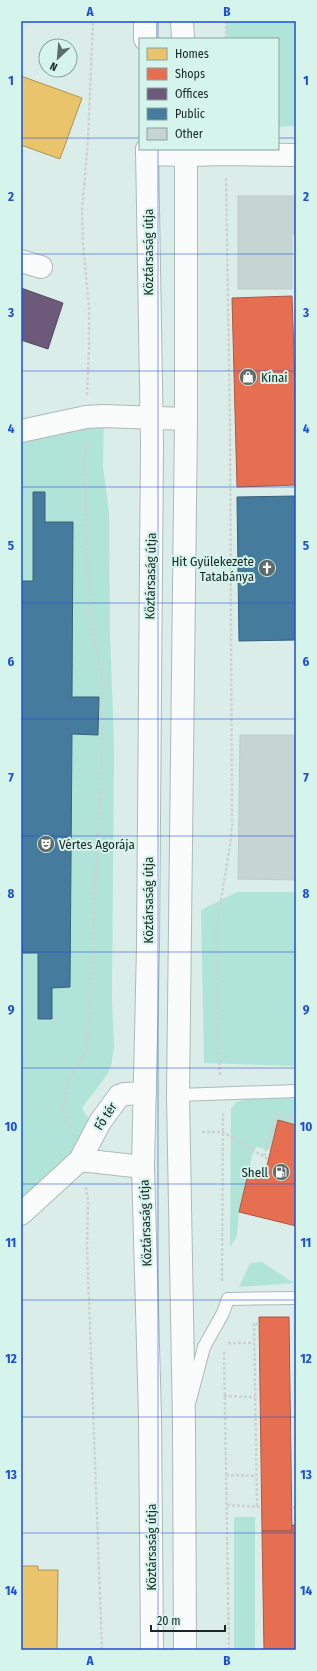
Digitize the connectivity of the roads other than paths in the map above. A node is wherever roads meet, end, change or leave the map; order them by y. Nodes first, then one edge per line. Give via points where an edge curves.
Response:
1 (145, 21) edge
2 (182, 21) edge
3 (145, 38) edge
4 (183, 38) edge
5 (147, 152) edge
6 (186, 152) edge
7 (296, 155) edge
8 (152, 418) junction
9 (186, 419) junction
10 (21, 431) edge
11 (296, 1091) edge
12 (145, 1093) junction
13 (178, 1095) junction
14 (80, 1160) junction
15 (143, 1167) junction
16 (21, 1214) edge
17 (296, 1298) edge
18 (184, 1425) junction
19 (152, 1650) edge
20 (185, 1650) edge

1 - 3 street
2 - 4 street
5 - 6 street
5 - 8 street, Köztársaság útja
6 - 7 street
6 - 9 street
8 - 9 street
8 - 10 street via 86,417
8 - 12 street, Köztársaság útja
9 - 13 street
11 - 13 lane
12 - 14 street, Fő tér via 119,1096 100,1122
12 - 15 street, Köztársaság útja
13 - 18 street
14 - 15 street
14 - 16 street, Fő tér
15 - 19 street, Köztársaság útja via 150,1416
17 - 18 lane via 228,1299 204,1348
18 - 20 street

